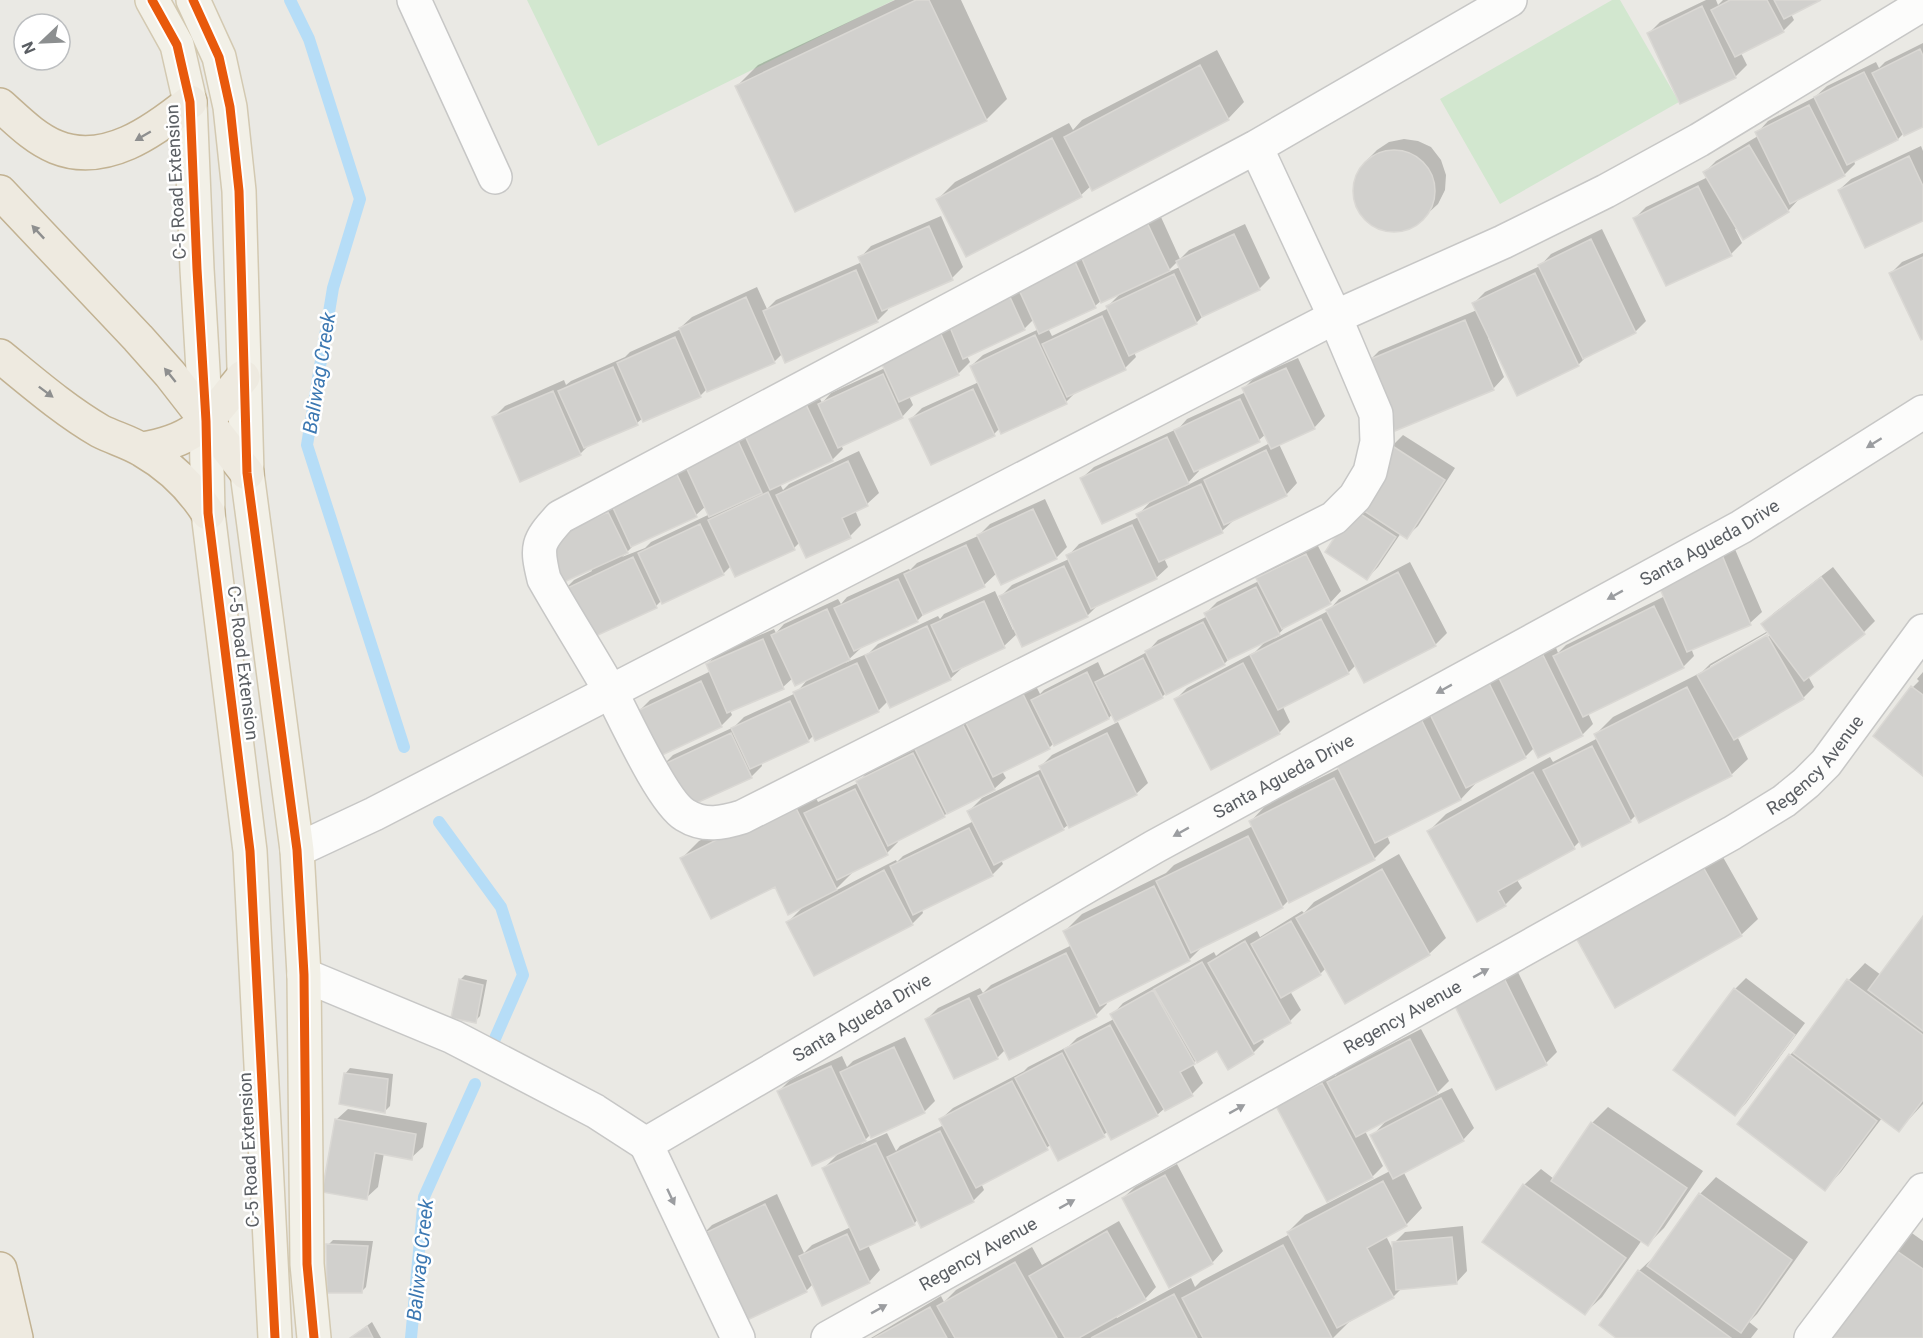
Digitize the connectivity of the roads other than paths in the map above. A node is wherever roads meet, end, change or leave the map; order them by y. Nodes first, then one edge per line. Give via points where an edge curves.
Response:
1 (152, 0) edge
2 (193, 0) edge
3 (414, 0) edge
4 (1510, 0) edge
5 (1923, 4) edge
6 (190, 102) junction
7 (0, 105) edge
8 (1256, 147) junction
9 (495, 177) dead end
10 (0, 192) edge
11 (1335, 317) junction
12 (0, 356) edge
13 (243, 377) junction
14 (1923, 412) edge
15 (206, 421) junction
16 (142, 449) junction
17 (247, 473) junction
18 (208, 513) junction
19 (1923, 631) edge
20 (610, 692) junction
21 (297, 850) junction
22 (304, 975) junction
23 (646, 1144) junction
24 (1923, 1190) edge
25 (0, 1269) edge
26 (16, 1338) edge
27 (275, 1338) edge
28 (314, 1338) edge
29 (738, 1338) edge
30 (828, 1338) edge
31 (1811, 1338) edge

1 - 6 main road, C-5 Road Extension via 177,45
2 - 13 main road, C-5 Road Extension via 219,57 230,106 239,191
3 - 9 street
4 - 8 street
5 - 11 street via 1699,141 1606,191
6 -> 7 highway via 135,141 93,152 56,147 36,136
6 - 15 main road, C-5 Road Extension
8 - 11 street
8 - 20 street via 560,517 539,545 544,579
15 -> 10 highway via 138,338
11 - 20 street
11 - 20 street via 1376,414 1377,442 1370,472 1355,497 1334,519 742,817 720,824 701,823 684,815 669,800
12 -> 16 highway via 71,412
13 - 15 highway
13 - 17 main road, C-5 Road Extension
14 -> 23 street, Santa Agueda Drive via 1741,527 1154,846
15 - 16 highway via 179,440
15 - 17 highway
15 - 18 main road, C-5 Road Extension
16 - 18 highway via 185,481
17 - 21 main road, C-5 Road Extension
18 - 27 main road, C-5 Road Extension via 250,852
30 -> 19 street, Regency Avenue via 1778,806 1826,763
20 - 21 street via 375,814
21 - 22 main road, C-5 Road Extension
22 - 23 street via 453,1037 595,1111
22 - 28 main road, C-5 Road Extension via 307,1264
23 -> 29 street
24 - 31 street
25 - 26 highway

